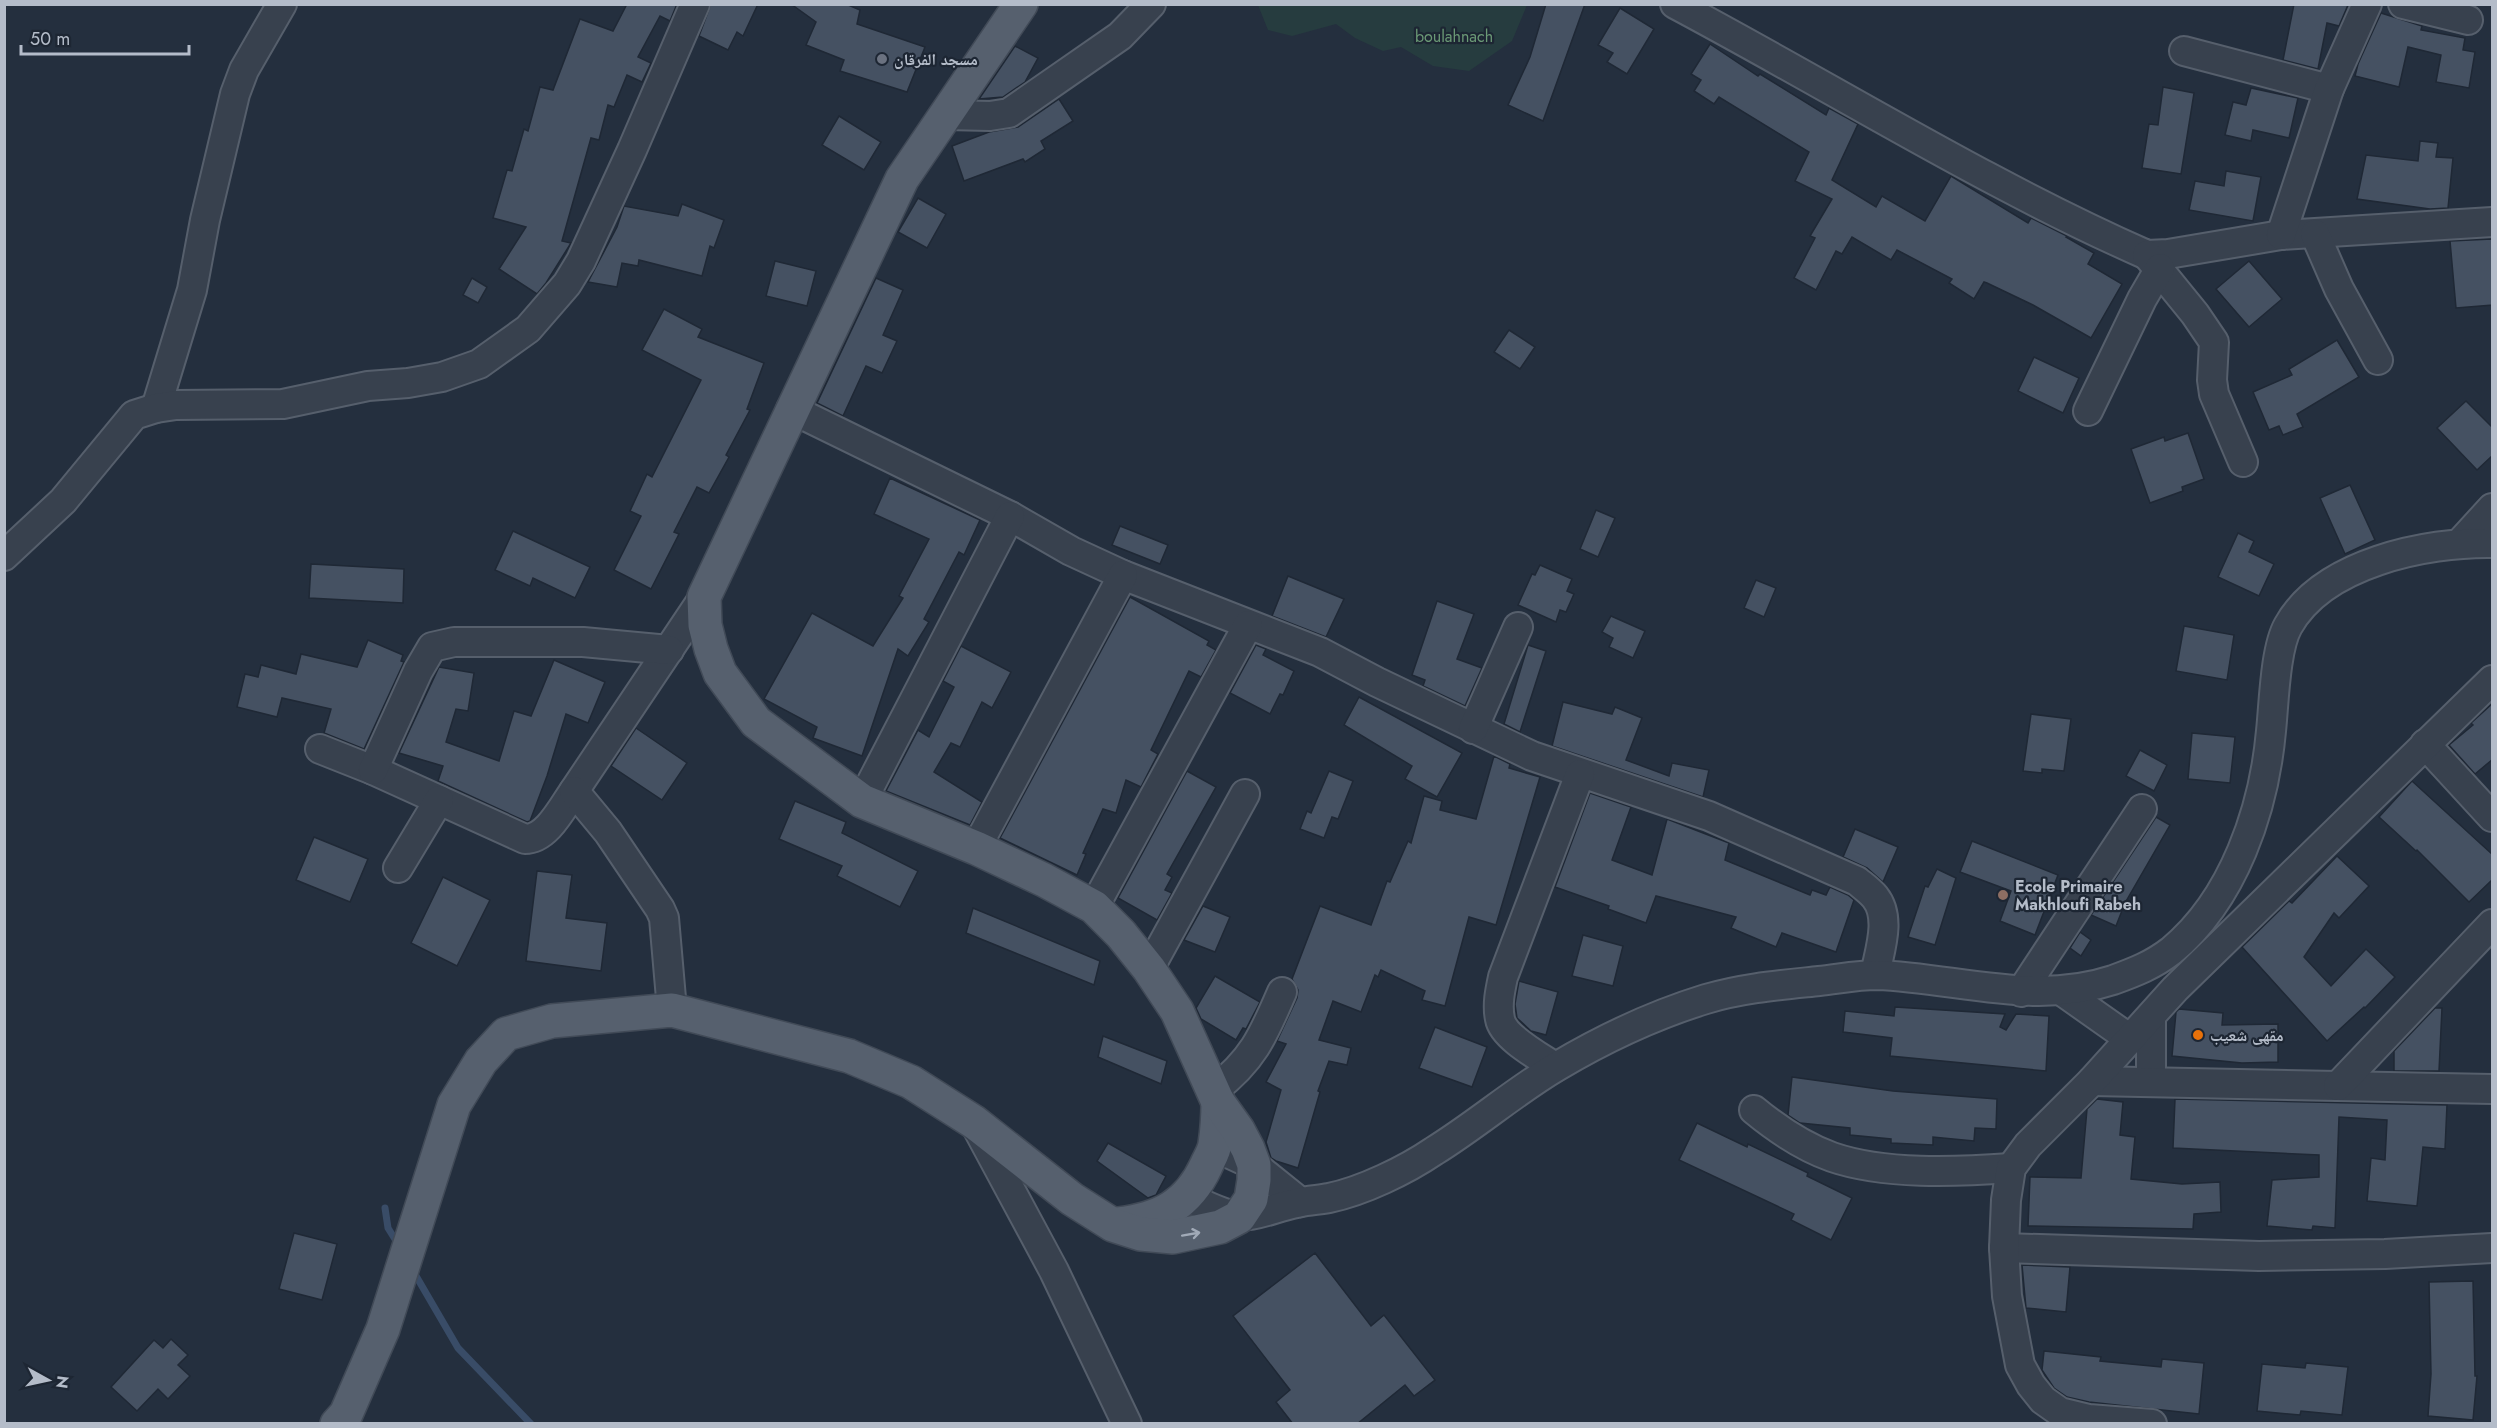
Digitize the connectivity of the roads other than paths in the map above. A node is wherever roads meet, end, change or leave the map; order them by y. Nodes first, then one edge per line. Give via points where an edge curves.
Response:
1 (282, 4) edge
2 (695, 4) edge
3 (1021, 4) edge
4 (1151, 4) edge
5 (1675, 4) edge
6 (2367, 4) edge
7 (2403, 4) edge
8 (2468, 20) dead end
9 (2184, 51) dead end
10 (2329, 89) junction
11 (946, 115) junction
12 (2493, 222) edge
13 (2315, 234) junction
14 (2281, 236) junction
15 (2154, 262) junction
16 (2378, 360) dead end
17 (156, 408) junction
18 (791, 409) junction
19 (2088, 411) dead end
20 (2243, 462) dead end
21 (2493, 508) edge
22 (1010, 516) junction
23 (2460, 543) junction
24 (2493, 543) edge
25 (4, 556) edge
26 (1123, 575) junction
27 (704, 597) junction
28 (1248, 625) junction
29 (1518, 627) dead end
30 (669, 650) junction
31 (2493, 680) edge
32 (1473, 729) junction
33 (2425, 744) junction
34 (320, 749) dead end
35 (374, 770) junction
36 (1580, 774) junction
37 (574, 791) junction
38 (1245, 794) dead end
39 (438, 800) junction
40 (862, 801) junction
41 (2142, 809) dead end
42 (2493, 817) edge
43 (976, 848) junction
44 (398, 868) dead end
45 (1094, 907) junction
46 (2493, 924) edge
47 (2147, 968) junction
48 (1149, 969) junction
49 (1875, 975) junction
50 (2175, 989) junction
51 (2062, 991) junction
52 (1282, 992) dead end
53 (2021, 992) junction
54 (672, 1010) junction
55 (2151, 1017) junction
56 (2130, 1039) junction
57 (1555, 1067) junction
58 (2092, 1081) junction
59 (2151, 1082) junction
60 (2338, 1086) junction
61 (2493, 1089) edge
62 (1216, 1096) junction
63 (1754, 1110) dead end
64 (974, 1122) junction
65 (1215, 1147) junction
66 (1254, 1165) junction
67 (2011, 1168) junction
68 (1187, 1197) junction
69 (1300, 1202) junction
70 (1239, 1217) junction
71 (1113, 1224) junction
72 (2004, 1248) junction
73 (2493, 1248) edge
74 (2058, 1418) edge
75 (337, 1424) edge
76 (1127, 1424) edge
77 (2152, 1424) edge

1 - 17 street via 244,70 235,94 192,290
2 - 17 street via 581,261 544,312 501,350 442,377 408,383 368,386 282,404
3 - 11 main road
4 - 11 street via 1120,36 1009,113
5 - 15 street via 1907,134
6 - 10 street
7 - 8 street
9 - 10 street
10 - 14 street
11 - 18 main road via 902,179
12 - 13 street
13 - 14 street
13 - 16 street via 2339,289
14 - 15 street via 2168,254
15 - 19 street via 2142,299
15 - 20 street via 2214,342 2214,394
17 - 25 street via 134,415 63,501
18 - 22 street
18 - 27 main road
21 - 23 street
22 - 26 street
22 - 40 street
23 - 24 street
23 - 47 street via 2394,556 2338,577 2305,601 2285,630 2262,790 2240,857 2193,930
26 - 28 street
26 - 43 street
27 - 30 street
27 - 40 main road via 705,625 720,674 756,722
28 - 32 street via 1320,652
28 - 45 street
29 - 32 street
30 - 35 street via 571,642 454,642 432,647
30 - 37 street
31 - 33 street
32 - 36 street
33 - 42 street
33 - 50 street
34 - 35 street
35 - 39 street
36 - 49 street via 1709,816 1857,881 1876,898 1882,912 1884,931
36 - 57 street via 1503,977 1498,1001 1500,1022 1517,1042
37 - 39 street via 533,839 525,839
37 - 54 street via 608,832 660,909
38 - 48 street
39 - 44 street
40 - 43 main road
41 - 53 street
43 - 45 main road
45 - 48 main road
46 - 60 street
47 - 50 street
47 - 51 street via 2095,986
48 - 62 main road via 1177,1011
49 - 53 street
49 - 57 street via 1754,987 1706,999 1628,1028
50 - 55 street
51 - 53 street
51 - 56 street
52 - 62 street via 1251,1054
54 - 64 main road via 849,1056 911,1082
54 - 75 main road via 552,1021 506,1034 481,1061 454,1105 383,1329 346,1414
55 - 56 street
55 - 59 street
56 - 58 street
57 - 69 street via 1431,1153 1374,1182 1332,1197
58 - 59 street
58 - 67 street via 2028,1145
59 - 60 street
60 - 61 street
62 - 65 main road
62 - 66 main road
63 - 67 street via 1804,1145 1852,1163 1930,1171
64 - 71 main road via 1072,1199
64 - 76 street via 1054,1271
65 - 66 street
65 - 68 main road
66 - 69 street
66 - 70 main road via 1251,1198
67 - 72 street
68 - 70 street
68 - 71 main road via 1139,1222
69 - 70 street
71 -> 70 main road via 1141,1234 1173,1237 1220,1227
72 - 73 street via 2259,1256
72 - 74 street via 2007,1296 2020,1365
74 - 77 street

